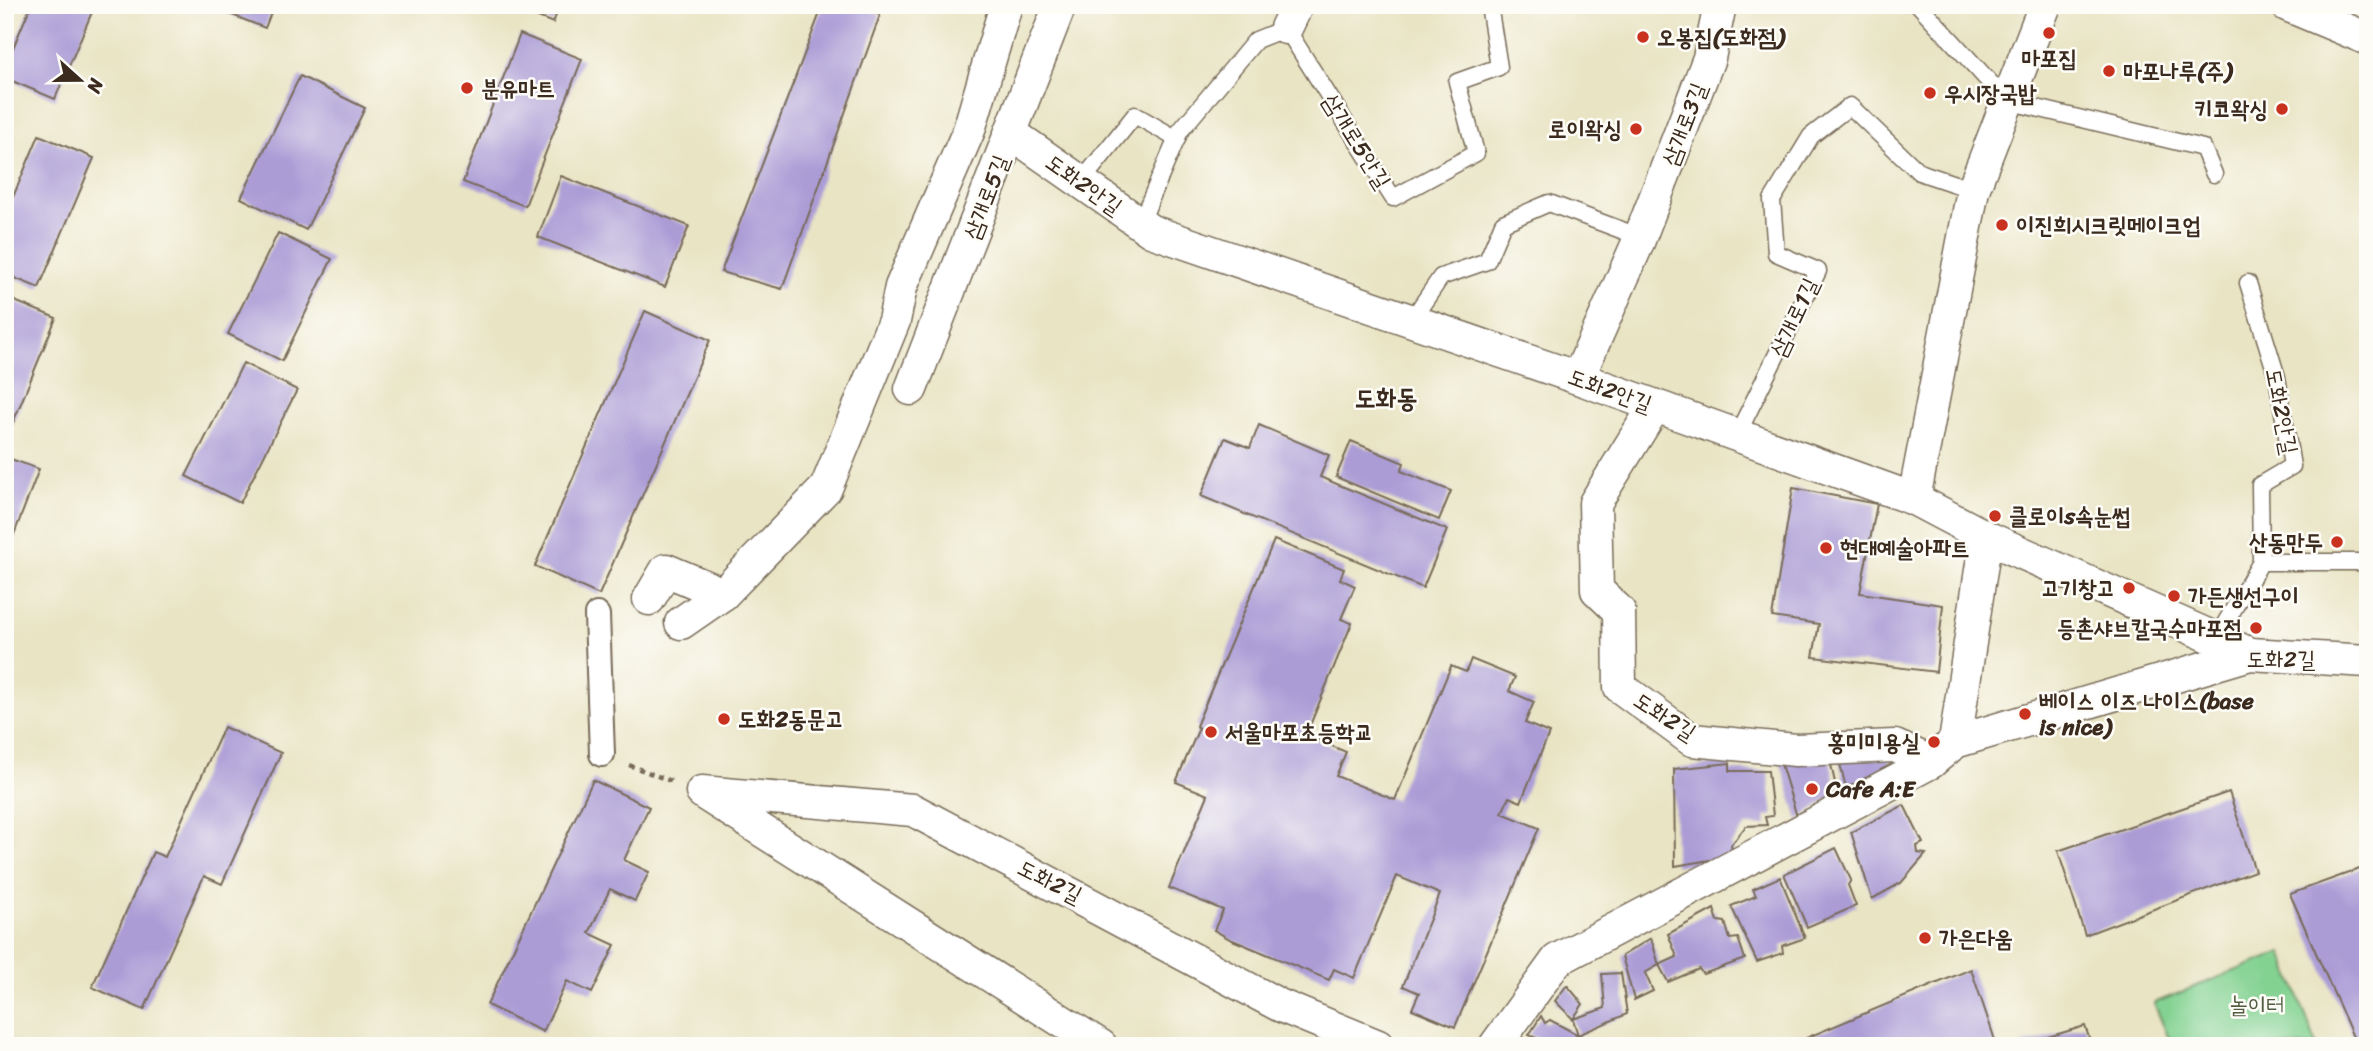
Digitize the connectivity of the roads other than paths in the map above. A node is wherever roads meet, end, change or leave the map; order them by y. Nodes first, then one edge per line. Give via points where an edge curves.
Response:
1 (1006, 5) edge
2 (1060, 5) edge
3 (1489, 5) edge
4 (1919, 5) edge
5 (2045, 5) edge
6 (2287, 5) edge
7 (1718, 6) edge
8 (1292, 16) edge
9 (2368, 40) edge
10 (2007, 101) junction
11 (1011, 133) junction
12 (1177, 139) junction
13 (2214, 174) dead end
14 (1081, 183) junction
15 (1973, 190) junction
16 (1140, 224) junction
17 (1640, 237) junction
18 (2248, 283) dead end
19 (1411, 321) junction
20 (1578, 378) junction
21 (911, 388) dead end
22 (1656, 406) junction
23 (1737, 435) junction
24 (1914, 499) junction
25 (1986, 537) junction
26 (2261, 562) junction
27 (2368, 562) edge
28 (723, 594) junction
29 (649, 599) dead end
30 (597, 615) dead end
31 (681, 623) dead end
32 (2216, 639) junction
33 (2250, 654) junction
34 (2368, 661) edge
35 (1955, 742) junction
36 (602, 754) road end
37 (1931, 762) junction
38 (1101, 1046) edge
39 (1378, 1046) edge
40 (1495, 1046) edge

1 - 28 street via 969,130 901,287 894,321 826,488
2 - 11 street, 삼개로5길
3 - 8 lane, 삼개로5안길 via 1499,68 1457,82 1476,153 1393,198
4 - 10 lane
5 - 10 street
6 - 9 street
7 - 17 street, 삼개로3길 via 1709,58
8 - 12 lane, 삼개로5안길 via 1256,40
10 - 13 lane via 2203,148
10 - 15 street
11 - 14 street, 도화2안길
11 - 21 street, 삼개로5길
12 - 14 lane via 1135,115
12 - 16 lane, 삼개로5안길
14 - 16 street, 도화2안길
15 - 23 lane, 삼개로1길 via 1920,172 1850,106 1811,136 1772,200 1776,253 1818,271
15 - 24 street
16 - 19 street, 도화2안길
17 - 19 lane via 1549,203 1503,223 1487,261 1441,277
17 - 20 street, 삼개로3길
18 - 26 lane, 도화2안길 via 2277,377 2292,466 2260,485
19 - 20 street, 도화2안길
20 - 22 street, 도화2안길
22 - 23 street, 도화2안길
22 - 37 street, 도화2길 via 1595,503 1597,590 1619,611 1620,687 1692,740 1796,750 1895,746
23 - 24 street, 도화2안길
24 - 25 street, 도화2안길
25 - 32 street, 도화2안길
25 - 35 street
26 - 27 lane
26 - 32 lane
28 - 29 street via 666,570
28 - 31 street
30 - 36 street
32 - 33 street, 도화2안길
33 - 34 street, 도화2길
33 - 35 street, 도화2길
35 - 37 street, 도화2길
37 - 40 street, 도화2길 via 1557,960
38 - 39 street, 도화2길 via 702,792 913,810 1279,1005

